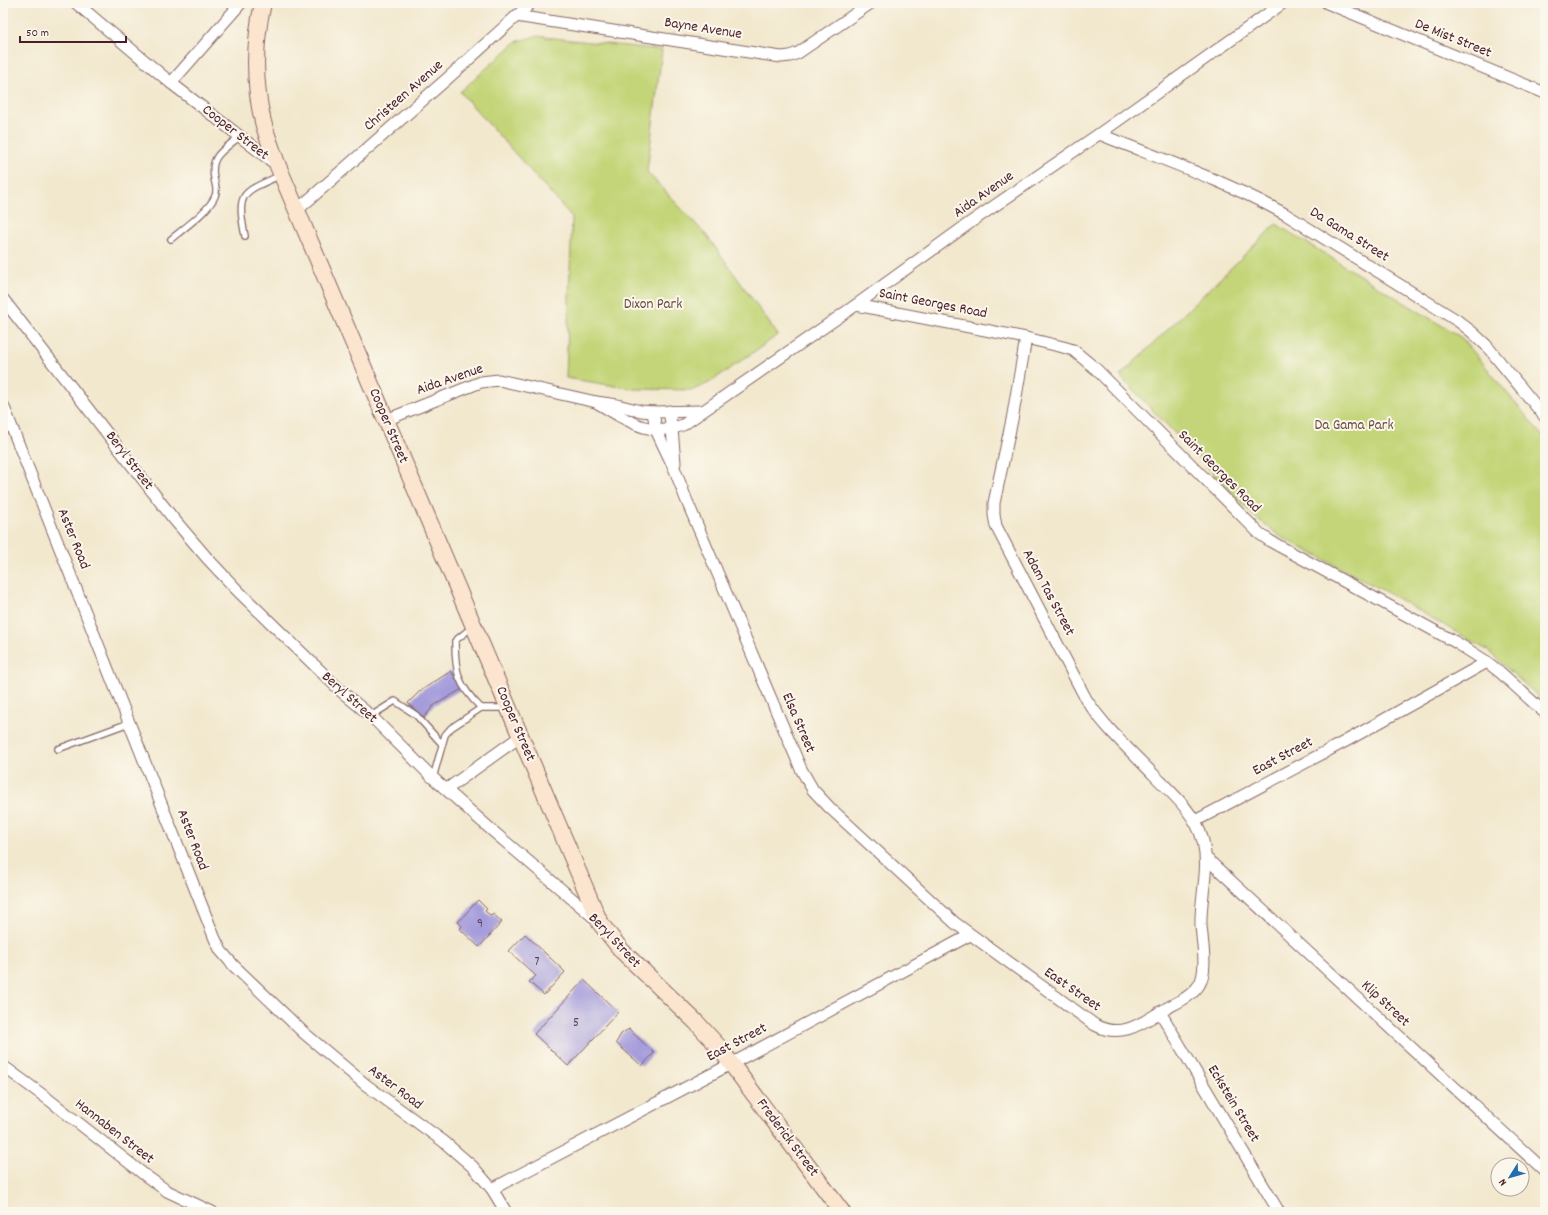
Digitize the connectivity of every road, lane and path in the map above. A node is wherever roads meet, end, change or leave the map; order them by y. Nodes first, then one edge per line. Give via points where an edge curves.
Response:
1 (76, 3) edge
2 (241, 3) edge
3 (263, 3) edge
4 (531, 3) edge
5 (871, 3) edge
6 (1283, 3) edge
7 (1327, 3) edge
8 (516, 16) junction
9 (170, 83) junction
10 (1545, 93) edge
11 (1098, 134) junction
12 (239, 137) junction
13 (280, 171) junction
14 (296, 211) junction
15 (245, 236) dead end
16 (171, 239) dead end
17 (3, 299) edge
18 (856, 304) junction
19 (1026, 338) junction
20 (596, 402) junction
21 (3, 405) edge
22 (669, 411) junction
23 (701, 411) junction
24 (653, 412) junction
25 (1545, 417) edge
26 (386, 420) junction
27 (672, 428) junction
28 (656, 430) junction
29 (675, 470) junction
30 (474, 626) junction
31 (1487, 662) junction
32 (481, 708) junction
33 (509, 708) junction
34 (1545, 713) edge
35 (370, 716) junction
36 (129, 723) junction
37 (521, 736) junction
38 (442, 744) junction
39 (58, 749) dead end
40 (433, 778) junction
41 (447, 789) junction
42 (1195, 821) junction
43 (1206, 858) junction
44 (600, 924) junction
45 (970, 935) junction
46 (1160, 1012) junction
47 (731, 1064) junction
48 (3, 1066) edge
49 (1545, 1171) edge
50 (492, 1189) junction
51 (212, 1212) edge
52 (506, 1212) edge
53 (842, 1212) edge
54 (1279, 1212) edge

1 - 9 street, Cooper Street
2 - 9 street
3 - 13 main road via 256,54 259,104
4 - 8 street, Christeen Avenue
5 - 8 street, Bayne Avenue via 798,53 781,57
6 - 11 street, Aida Avenue
7 - 10 street, De Mist Street
8 - 14 street, Christeen Avenue
9 - 12 street, Cooper Street
11 - 18 street, Aida Avenue
11 - 25 street, Da Gama Street via 1260,200 1452,317 1486,345
12 - 13 street, Cooper Street
12 - 16 lane via 213,162 212,170 217,191 210,205
13 - 14 main road, Cooper Street
13 - 15 lane via 246,194 241,202
14 - 26 main road, Cooper Street
17 - 35 street, Beryl Street via 172,517 207,558 342,692
18 - 19 street, Saint Georges Road
18 - 23 street, Aida Avenue
19 - 31 street, Saint Georges Road via 1073,350 1085,359 1260,534
19 - 42 street, Adam Tas Street via 994,503 996,526 1093,710
20 - 24 street, Aida Avenue
20 - 26 street, Aida Avenue via 499,380 481,382
20 - 28 street, Aida Avenue via 630,422
21 - 36 street, Aster Road
22 - 23 street, Aida Avenue
22 - 24 street, Aida Avenue
22 - 27 street, Elsa Street
23 - 27 street, Aida Avenue via 683,425
24 - 28 street, Elsa Street
26 - 30 main road, Cooper Street
27 - 28 street, Aida Avenue
27 - 29 street, Elsa Street
28 - 29 street, Elsa Street
29 - 45 street, Elsa Street via 808,784 829,807
30 - 32 lane via 455,641 455,664 469,696
30 - 33 main road, Cooper Street
31 - 34 street, Saint Georges Road
31 - 42 street, East Street
32 - 33 lane
32 - 38 lane via 451,728
33 - 37 main road, Cooper Street
35 - 38 lane via 395,701 416,715
35 - 40 street, Beryl Street
36 - 39 lane
36 - 50 street, Aster Road via 221,951 304,1033 366,1085 442,1141 473,1167
37 - 41 street
37 - 44 main road, Cooper Street
38 - 40 lane
40 - 41 street, Beryl Street
41 - 44 street, Beryl Street
42 - 43 street, East Street via 1203,840
43 - 46 street, East Street via 1201,913 1201,981 1188,996
43 - 49 street, Klip Street
44 - 47 main road, Beryl Street via 622,951 696,1022
45 - 46 street, East Street via 1103,1029 1120,1032 1127,1030
45 - 47 street, East Street
46 - 54 street, Eckstein Street
47 - 50 street, East Street
47 - 53 main road, Frederick Street
48 - 51 street, Hannaben Street via 48,1098 146,1176 167,1190
50 - 52 street, Aster Road

